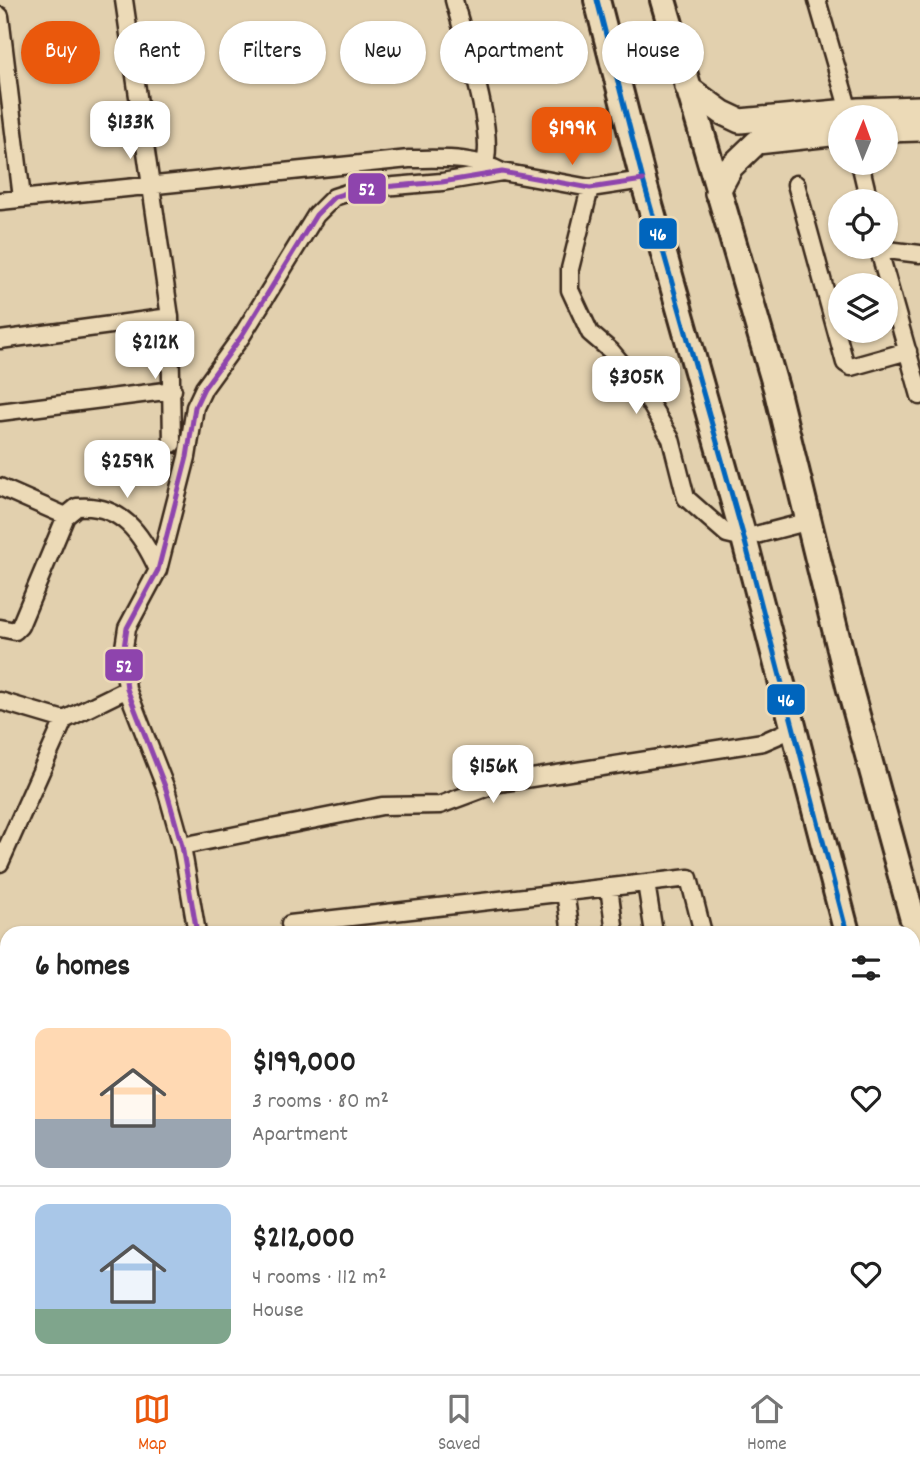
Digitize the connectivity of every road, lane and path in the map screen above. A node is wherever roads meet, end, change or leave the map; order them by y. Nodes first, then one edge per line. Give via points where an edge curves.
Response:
1 (124, 0) edge
2 (454, 0) edge
3 (597, 0) edge
4 (663, 0) edge
5 (817, 0) edge
6 (0, 16) edge
7 (2, 47) edge
8 (687, 87) junction
9 (847, 105) edge
10 (920, 108) edge
11 (898, 109) edge
12 (828, 113) edge
13 (920, 129) edge
14 (898, 130) edge
15 (828, 134) edge
16 (485, 163) junction
17 (502, 172) junction
18 (643, 180) junction
19 (796, 184) dead end
20 (153, 187) junction
21 (590, 188) junction
22 (717, 194) junction
23 (22, 198) junction
24 (0, 201) edge
25 (898, 251) edge
26 (920, 254) edge
27 (882, 259) edge
28 (170, 317) junction
29 (0, 340) edge
30 (908, 351) junction
31 (173, 390) junction
32 (920, 396) edge
33 (0, 412) edge
34 (172, 444) dead end
35 (0, 487) edge
36 (66, 516) junction
37 (810, 521) junction
38 (744, 538) junction
39 (158, 570) junction
40 (0, 628) edge
41 (128, 689) junction
42 (0, 701) edge
43 (64, 720) junction
44 (793, 729) junction
45 (182, 846) junction
46 (0, 863) edge
47 (646, 883) junction
48 (609, 887) junction
49 (565, 892) junction
50 (290, 925) dead end
51 (361, 925) edge
52 (196, 926) edge
53 (570, 926) edge
54 (614, 926) edge
55 (653, 926) edge
56 (701, 926) edge
57 (845, 926) edge
58 (915, 926) edge

1 - 20 street
2 - 16 street via 488,129
3 - 18 main road
4 - 8 main road
5 - 9 street
6 - 7 street
7 - 23 street
8 - 12 main road via 740,121
8 - 22 main road
10 - 11 main road
13 - 14 main road
15 - 22 main road via 757,142 731,167
16 - 17 street
16 - 20 street via 409,159
17 - 21 street
17 - 39 street via 359,190 334,197 316,215 195,407
18 - 21 street
18 - 38 main road
19 - 30 street via 845,363 851,367
20 - 23 street
20 - 28 street
21 - 38 street via 570,269 570,290 579,311 590,333 638,383 664,428 677,457 685,498 727,534
22 - 37 main road via 776,388
23 - 24 street
25 - 26 street
27 - 30 street
28 - 29 street
28 - 31 street
30 - 32 street
31 - 33 street
31 - 34 street
35 - 36 street
36 - 39 street via 77,507 88,506 125,520 146,542
36 - 40 street via 20,626 15,631
37 - 38 street
37 - 58 main road via 849,686
38 - 44 main road
39 - 41 street via 127,628 123,654
41 - 43 street
41 - 45 street
42 - 43 street
43 - 46 street
44 - 45 street via 763,742 499,783 440,805 382,806
44 - 57 main road
45 - 52 street
47 - 48 street
47 - 55 street
47 - 56 street via 689,878
48 - 49 street
48 - 54 street
49 - 51 street
49 - 53 street
50 - 51 street

